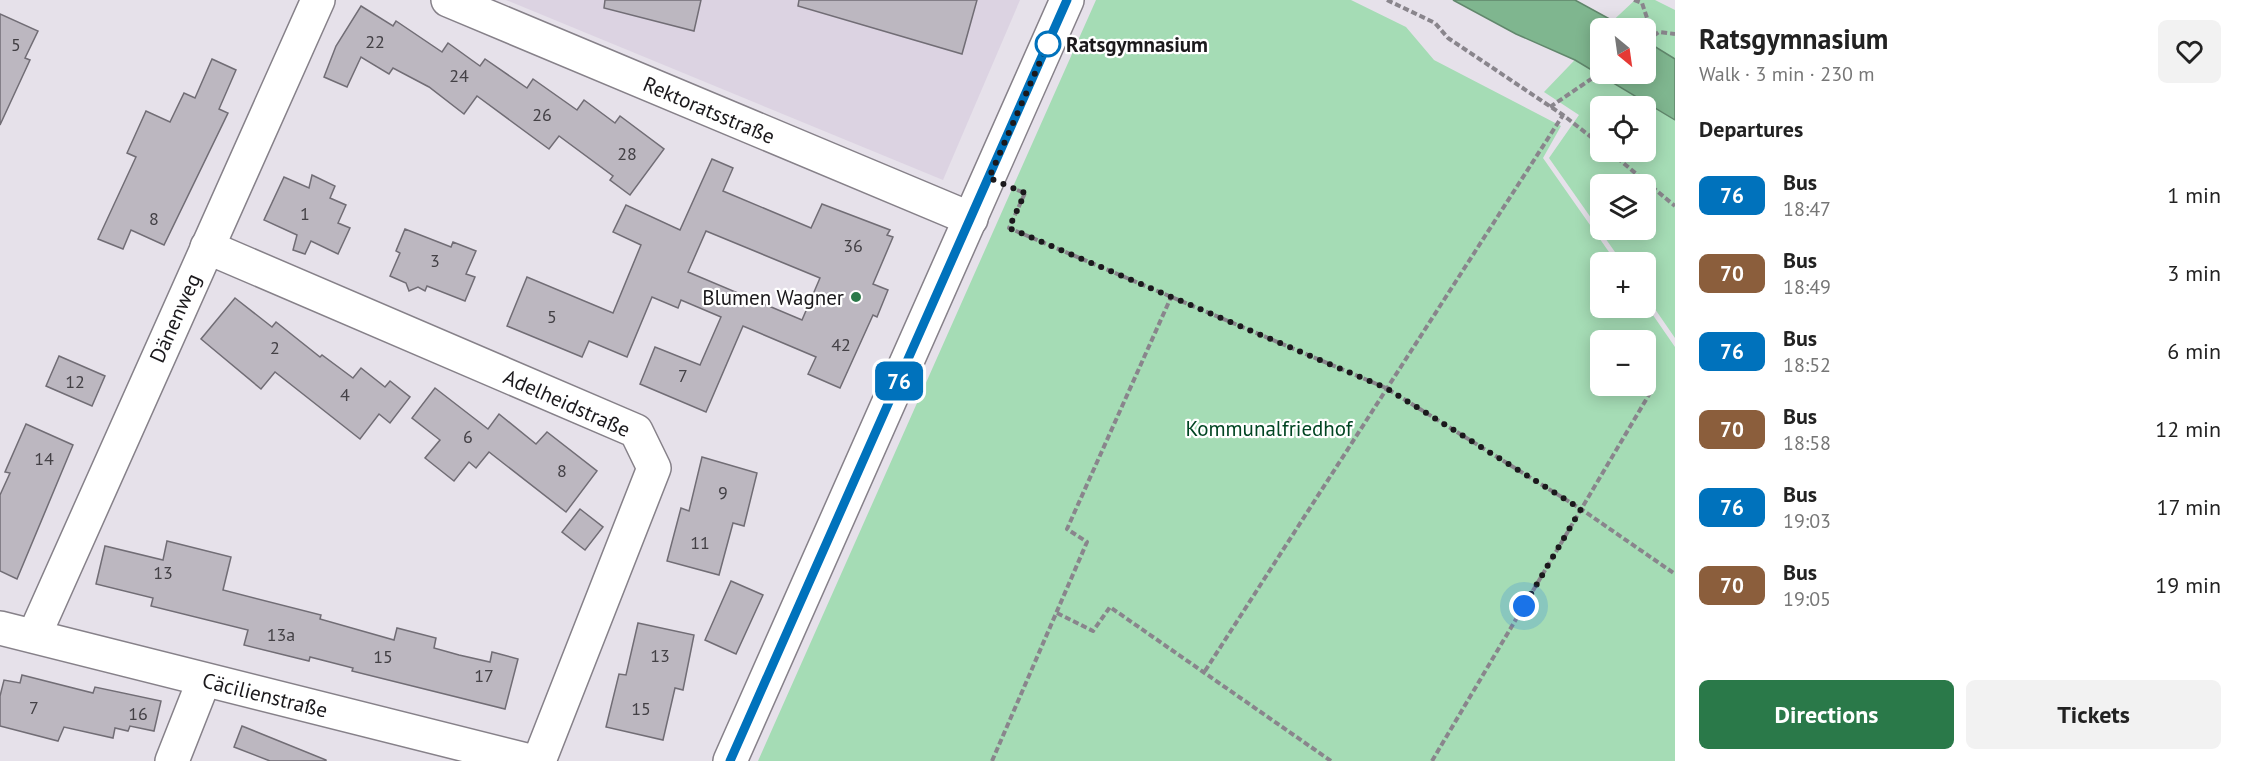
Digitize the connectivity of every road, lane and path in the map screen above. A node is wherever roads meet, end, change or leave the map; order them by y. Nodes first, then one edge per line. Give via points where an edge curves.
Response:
1 (318, 0) edge
2 (448, 0) edge
3 (1067, 0) edge
4 (1387, 0) edge
5 (1400, 0) edge
6 (1634, 0) edge
7 (1404, 8) junction
8 (1645, 18) edge
9 (1656, 34) edge
10 (1675, 34) edge
11 (1590, 80) edge
12 (1550, 107) junction
13 (1563, 115) junction
14 (1590, 136) edge
15 (1622, 162) edge
16 (989, 178) junction
17 (1675, 206) edge
18 (970, 219) junction
19 (207, 247) junction
20 (1172, 295) junction
21 (1386, 388) junction
22 (1648, 396) edge
23 (1581, 509) junction
24 (1675, 574) edge
25 (1058, 613) junction
26 (0, 628) edge
27 (34, 636) junction
28 (1205, 671) junction
29 (204, 680) junction
30 (172, 761) edge
31 (530, 761) edge
32 (539, 761) edge
33 (730, 761) edge
34 (992, 761) edge
35 (1331, 761) edge
36 (1432, 761) edge

1 - 19 street, Dänenweg
2 - 18 street, Rektoratsstraße
3 - 16 street
4 - 7 path
5 - 7 path
6 - 8 path via 1642,3
7 - 12 path via 1435,23 1448,38
9 - 10 path
11 - 12 path
12 - 13 path
13 - 14 path
13 - 21 path
15 - 17 path
16 - 18 street
16 - 20 path via 1025,193 1009,228
18 - 33 street
19 - 27 street, Dänenweg
19 - 32 street, Adelheidstraße via 636,431 654,468
20 - 21 path
20 - 25 path via 1067,530 1087,542
21 - 23 path
21 - 28 path
22 - 23 path
23 - 24 path
23 - 36 path
25 - 28 path via 1094,631 1110,606
25 - 34 path
26 - 27 street, Cäcilienstraße
27 - 29 street, Cäcilienstraße
28 - 35 path
29 - 30 street
29 - 31 street, Cäcilienstraße

